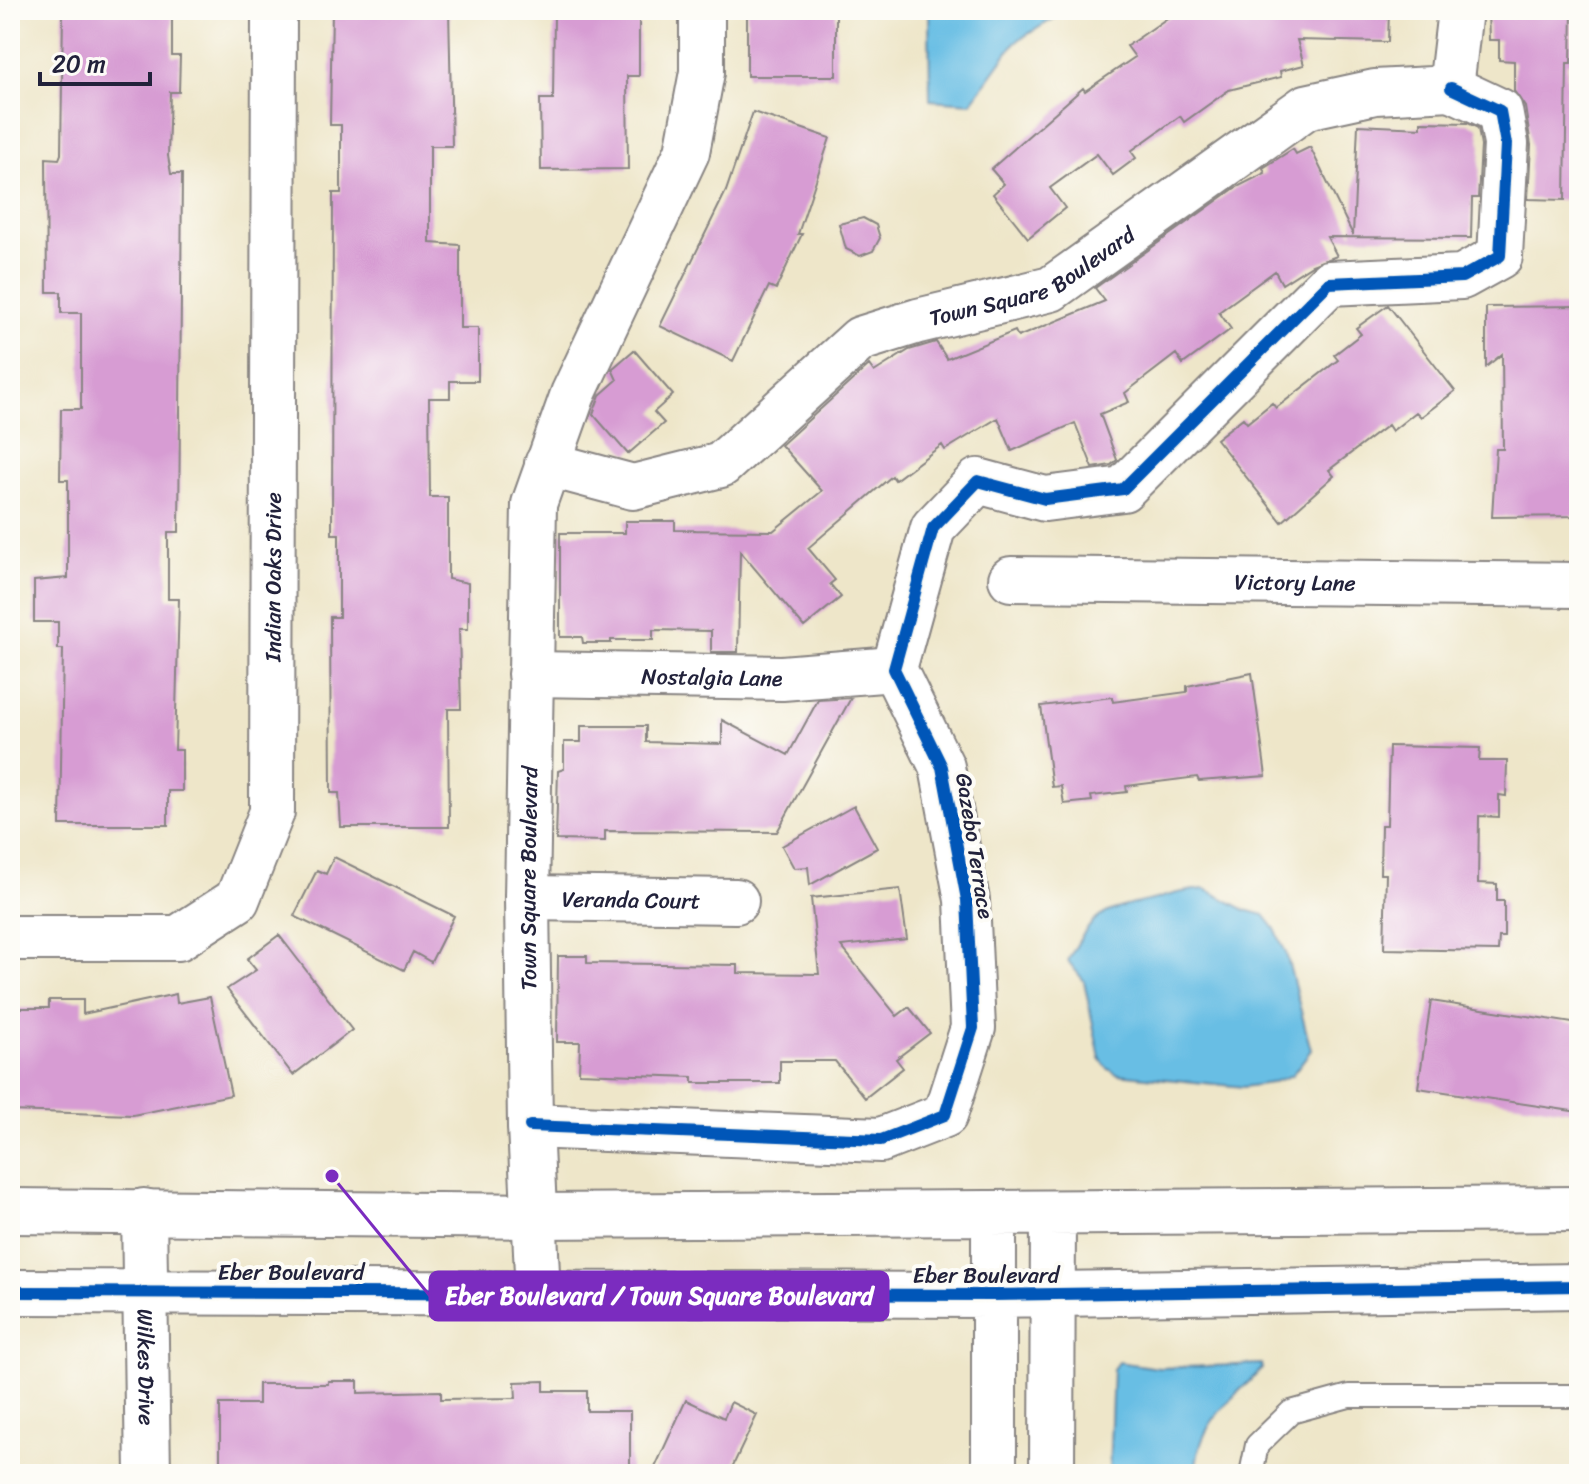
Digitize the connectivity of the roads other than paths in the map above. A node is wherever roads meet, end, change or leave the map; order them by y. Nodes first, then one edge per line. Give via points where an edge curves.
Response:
1 (274, 10) edge
2 (702, 10) edge
3 (1460, 10) edge
4 (1451, 88) junction
5 (547, 464) junction
6 (1011, 579) dead end
7 (1579, 585) edge
8 (894, 669) junction
9 (530, 674) junction
10 (527, 898) junction
11 (736, 901) dead end
12 (10, 938) edge
13 (530, 1126) junction
14 (1579, 1209) edge
15 (10, 1211) edge
16 (144, 1211) junction
17 (994, 1214) junction
18 (1053, 1214) junction
19 (534, 1216) junction
20 (1579, 1286) edge
21 (10, 1292) edge
22 (143, 1292) junction
23 (538, 1294) junction
24 (993, 1295) junction
25 (1053, 1295) junction
26 (1579, 1396) edge
27 (148, 1474) edge
28 (994, 1474) edge
29 (1052, 1474) edge
30 (1251, 1474) edge

1 - 12 street, Indian Oaks Drive via 272,812 237,900 178,938
2 - 5 street, Town Square Boulevard via 702,72 687,152 573,394
3 - 4 street
4 - 5 street, Town Square Boulevard via 1375,92 1306,107 1051,289 860,339 721,465 633,487
4 - 8 street via 1500,111 1506,144 1500,256 1462,277 1329,283 1123,489 1045,499 978,481 933,528
5 - 9 street, Town Square Boulevard via 534,504
6 - 7 street, Victory Lane
8 - 9 street, Nostalgia Lane via 782,678
8 - 13 street, Gazebo Terrace via 942,767 967,900 973,1028 945,1115 881,1140
9 - 10 street, Town Square Boulevard
10 - 11 street, Veranda Court
10 - 13 street, Town Square Boulevard
13 - 19 street, Town Square Boulevard
14 - 18 street
15 - 16 street
16 - 19 street
16 - 22 street, Wilkes Drive
17 - 18 street
17 - 19 street
17 - 24 street
18 - 25 street
19 - 23 street, Town Square Boulevard
20 - 25 street, Eber Boulevard
21 - 22 street, Eber Boulevard
22 - 23 street, Eber Boulevard
22 - 27 street, Wilkes Drive
23 - 24 street, Eber Boulevard
24 - 25 street, Eber Boulevard
24 - 28 street
25 - 29 street
26 - 30 lane via 1349,1396 1291,1412 1257,1445

